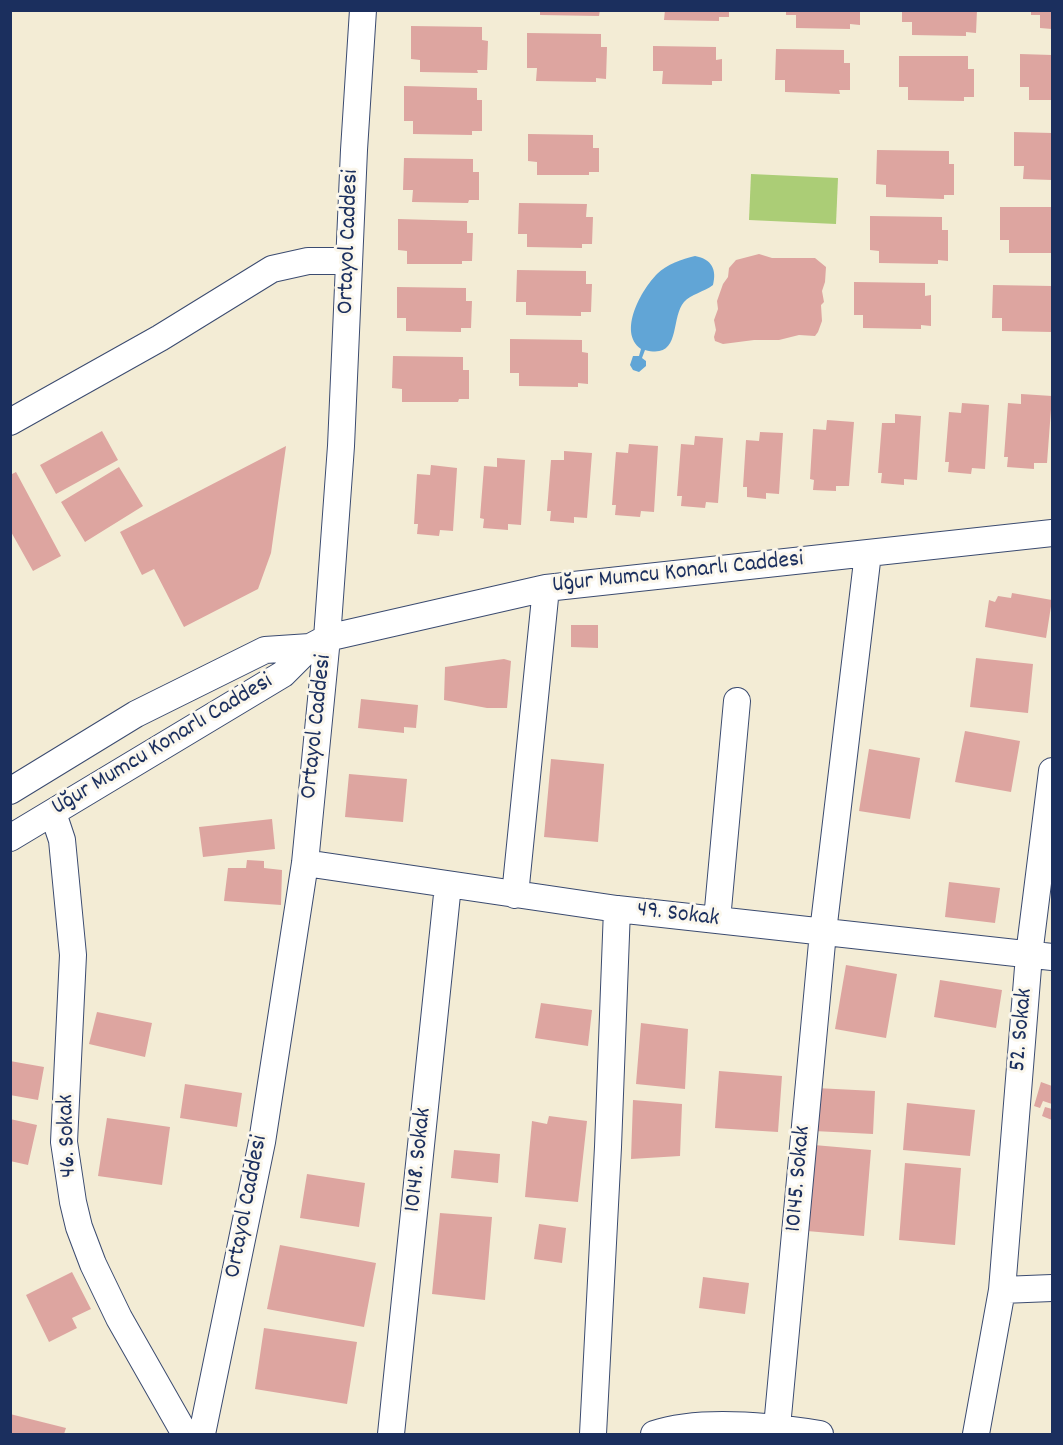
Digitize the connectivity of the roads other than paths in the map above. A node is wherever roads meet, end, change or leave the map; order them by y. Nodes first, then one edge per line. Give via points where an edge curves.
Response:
1 (363, 10) edge
2 (349, 261) junction
3 (10, 422) edge
4 (1053, 533) edge
5 (868, 553) junction
6 (546, 588) junction
7 (319, 643) junction
8 (737, 701) dead end
9 (1053, 771) edge
10 (10, 791) edge
11 (53, 813) junction
12 (10, 838) edge
13 (305, 863) junction
14 (448, 885) junction
15 (515, 895) junction
16 (616, 909) junction
17 (717, 920) junction
18 (823, 932) junction
19 (1041, 956) edge
20 (1053, 1288) edge
21 (1002, 1290) junction
22 (777, 1427) junction
23 (185, 1434) edge
24 (202, 1434) edge
25 (391, 1434) edge
26 (593, 1434) edge
27 (654, 1434) edge
28 (820, 1434) edge
29 (976, 1434) edge

1 - 2 street, Ortayol Caddesi
2 - 3 street via 308,261 272,269 160,338
2 - 7 street, Ortayol Caddesi via 341,446
4 - 5 street, Uğur Mumcu Konarlı Caddesi
5 - 6 street, Uğur Mumcu Konarlı Caddesi
5 - 18 street, 10145. Sokak
6 - 7 street, Uğur Mumcu Konarlı Caddesi
6 - 15 street
7 - 10 street, Uğur Mumcu Konarlı Caddesi via 265,650 136,714
7 - 11 street, Uğur Mumcu Konarlı Caddesi via 284,674
7 - 13 street, Ortayol Caddesi
8 - 17 street
9 - 19 street, 52. Sokak
11 - 12 street, Uğur Mumcu Konarlı Caddesi
11 - 23 street, 46. Sokak via 62,840 73,955 64,1142 73,1202 79,1227 119,1318
13 - 14 street, 49. Sokak
13 - 24 street, Ortayol Caddesi via 262,1142
14 - 15 street, 49. Sokak
14 - 25 street, 10148. Sokak
15 - 16 street, 49. Sokak
16 - 17 street, 49. Sokak
16 - 26 street
17 - 18 street, 49. Sokak
18 - 19 street, 49. Sokak
18 - 22 street, 10145. Sokak
19 - 21 street, 52. Sokak
20 - 21 street
21 - 29 street, 52. Sokak
22 - 27 street via 704,1426
22 - 28 street

